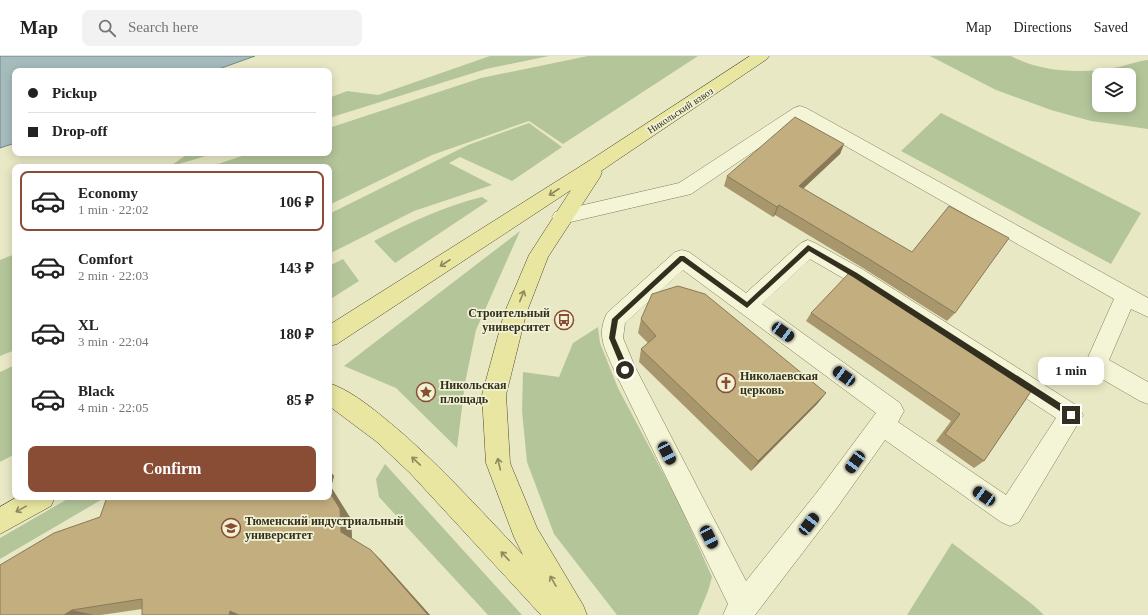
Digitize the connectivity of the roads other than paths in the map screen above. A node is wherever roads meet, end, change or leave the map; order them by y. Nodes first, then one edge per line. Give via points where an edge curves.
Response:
1 (761, 56) edge
2 (598, 164) junction
3 (562, 218) junction
4 (1126, 297) junction
5 (747, 305) junction
6 (1148, 308) edge
7 (332, 335) edge
8 (1148, 394) edge
9 (332, 395) edge
10 (882, 424) junction
11 (37, 500) edge
12 (0, 520) edge
13 (740, 611) edge
14 (560, 615) edge
15 (573, 615) edge

1 - 2 main road, Никольский взвоз
2 - 3 main road
2 -> 7 main road, Никольский взвоз
3 - 4 lane via 684,190 800,112
15 -> 3 main road via 527,537 498,463 494,395 515,314 538,255
4 - 6 lane
4 - 8 lane via 1096,364
5 - 10 lane via 892,411
5 - 10 lane via 808,248 855,275 1071,415 1010,513
5 - 13 lane via 682,258 615,319 612,338
14 -> 9 main road via 426,471 354,408
10 - 13 lane via 828,500
11 -> 12 main road

